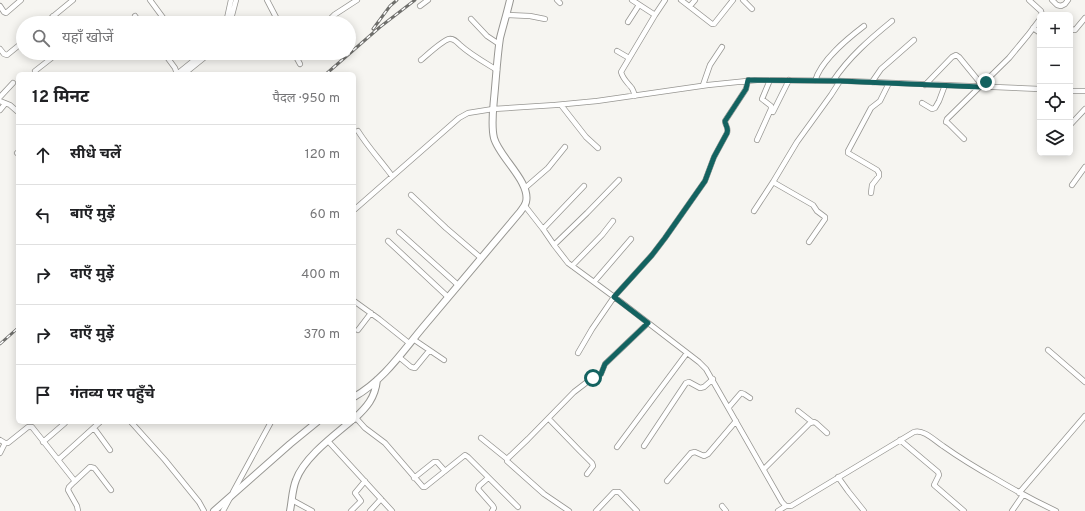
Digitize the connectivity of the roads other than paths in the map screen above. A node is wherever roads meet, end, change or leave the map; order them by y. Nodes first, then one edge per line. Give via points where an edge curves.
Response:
1 (21, 0) edge
2 (73, 0) edge
3 (150, 0) edge
4 (231, 0) edge
5 (236, 0) edge
6 (267, 0) edge
7 (357, 0) edge
8 (428, 0) edge
9 (510, 0) edge
10 (632, 0) edge
11 (665, 0) edge
12 (681, 0) edge
13 (695, 0) edge
14 (732, 0) edge
15 (743, 0) edge
16 (1029, 0) edge
17 (1052, 0) edge
18 (1068, 0) edge
19 (639, 4) junction
20 (0, 6) edge
21 (420, 6) dead end
22 (690, 6) junction
23 (752, 9) dead end
24 (1041, 12) edge
25 (506, 14) junction
26 (655, 15) junction
27 (53, 16) edge
28 (162, 16) edge
29 (228, 16) edge
30 (232, 16) edge
31 (275, 16) edge
32 (334, 16) edge
33 (1085, 18) edge
34 (471, 19) dead end
35 (545, 19) dead end
36 (892, 20) dead end
37 (628, 22) dead end
38 (1037, 23) edge
39 (864, 26) dead end
40 (1033, 28) junction
41 (1073, 29) edge
42 (1037, 31) edge
43 (914, 40) dead end
44 (500, 44) junction
45 (722, 47) dead end
46 (16, 48) edge
47 (0, 49) edge
48 (617, 51) dead end
49 (630, 58) junction
50 (49, 60) edge
51 (169, 60) edge
52 (194, 60) edge
53 (201, 60) edge
54 (298, 60) edge
55 (422, 60) dead end
56 (300, 64) dead end
57 (496, 70) junction
58 (34, 71) dead end
59 (176, 72) edge
60 (179, 72) edge
61 (186, 72) edge
62 (748, 80) junction
63 (770, 80) junction
64 (789, 80) junction
65 (815, 80) junction
66 (833, 81) junction
67 (840, 81) junction
68 (872, 82) junction
69 (13, 83) dead end
70 (889, 83) junction
71 (925, 84) junction
72 (703, 85) junction
73 (945, 85) junction
74 (981, 86) junction
75 (1037, 89) edge
76 (1073, 91) edge
77 (1085, 91) edge
78 (635, 96) junction
79 (0, 97) edge
80 (0, 101) edge
81 (922, 103) dead end
82 (5, 104) junction
83 (561, 105) junction
84 (493, 108) junction
85 (1085, 109) edge
86 (0, 110) edge
87 (16, 110) edge
88 (773, 112) dead end
89 (1073, 122) edge
90 (358, 131) dead end
91 (964, 139) dead end
92 (758, 140) dead end
93 (565, 147) dead end
94 (598, 148) dead end
95 (1085, 167) edge
96 (392, 176) junction
97 (619, 180) dead end
98 (773, 182) junction
99 (1072, 184) dead end
100 (584, 186) dead end
101 (525, 188) junction
102 (871, 193) dead end
103 (411, 195) dead end
104 (525, 206) junction
105 (356, 208) edge
106 (754, 212) dead end
107 (613, 221) dead end
108 (542, 229) junction
109 (399, 232) dead end
110 (631, 239) dead end
111 (388, 241) dead end
112 (809, 242) dead end
113 (554, 245) junction
114 (481, 258) junction
115 (572, 266) junction
116 (594, 282) junction
117 (458, 285) junction
118 (448, 297) junction
119 (614, 297) junction
120 (356, 303) edge
121 (371, 313) junction
122 (648, 323) junction
123 (358, 330) dead end
124 (411, 341) junction
125 (1048, 350) dead end
126 (429, 351) junction
127 (578, 353) dead end
128 (687, 353) junction
129 (399, 357) junction
130 (444, 360) dead end
131 (713, 379) junction
132 (377, 380) junction
133 (1085, 382) edge
134 (356, 395) edge
135 (750, 398) dead end
136 (729, 407) junction
137 (798, 412) dead end
138 (1085, 416) edge
139 (356, 417) edge
140 (549, 419) junction
141 (736, 421) junction
142 (356, 422) edge
143 (812, 422) junction
144 (64, 424) edge
145 (98, 424) edge
146 (133, 424) edge
147 (270, 424) edge
148 (315, 424) edge
149 (348, 424) edge
150 (94, 428) junction
151 (827, 433) dead end
152 (481, 438) dead end
153 (0, 440) edge
154 (328, 440) junction
155 (900, 440) junction
156 (43, 442) junction
157 (5, 443) junction
158 (644, 446) dead end
159 (617, 447) dead end
160 (110, 450) dead end
161 (0, 453) edge
162 (58, 460) junction
163 (507, 460) junction
164 (764, 470) junction
165 (445, 471) junction
166 (587, 474) dead end
167 (838, 477) junction
168 (414, 478) junction
169 (488, 478) junction
170 (667, 480) dead end
171 (365, 481) junction
172 (74, 482) junction
173 (111, 490) dead end
174 (1021, 494) junction
175 (231, 496) junction
176 (381, 499) junction
177 (292, 500) junction
178 (722, 506) dead end
179 (788, 506) junction
180 (518, 507) dead end
181 (634, 510) edge
182 (78, 511) edge
183 (204, 511) edge
184 (214, 511) edge
185 (223, 511) edge
186 (290, 511) edge
187 (312, 511) edge
188 (351, 511) edge
189 (370, 511) edge
190 (392, 511) edge
191 (492, 511) edge
192 (569, 511) edge
193 (596, 511) edge
194 (726, 511) edge
195 (778, 511) edge
196 (795, 511) edge
197 (864, 511) edge
198 (964, 511) edge
199 (1012, 511) edge
200 (1056, 511) edge

1 - 20 street via 6,13
2 - 27 street
3 - 28 street
4 - 29 street
5 - 30 street
6 - 31 street
7 - 32 street
8 - 21 street
9 - 25 street
10 - 19 street
11 - 26 street
12 - 22 street
13 - 22 street
14 - 22 street via 714,24
15 - 23 street
16 - 24 street
17 - 18 street via 1061,6
19 - 26 street
19 - 37 street
25 - 35 street
25 - 44 street
26 - 49 street
33 - 41 street
34 - 44 street via 487,36
36 - 66 street via 856,52
38 - 40 street
39 - 65 street via 838,48 820,69
40 - 42 street
40 - 74 street via 1009,58
43 - 68 street via 881,69
44 - 57 street
45 - 72 street via 710,65
46 - 47 street via 7,55
48 - 49 street
49 - 78 street via 621,72
50 - 58 street
51 - 59 street
52 - 60 street
53 - 61 street
54 - 56 street
55 - 57 street via 442,43 451,39
57 - 84 street
62 - 63 street
62 - 72 street
62 - 119 street via 746,89 725,121 728,131 705,181 652,255
63 - 64 street
63 - 92 street via 762,99 771,106 771,109
64 - 65 street
64 - 88 street
65 - 66 street
66 - 67 street
67 - 68 street
67 - 98 street via 797,142
68 - 70 street
69 - 79 street
70 - 71 street
70 - 102 street via 880,101 871,108 848,151 878,172 879,176 872,185
71 - 73 street
71 - 74 street via 956,55
72 - 78 street
73 - 74 street
73 - 81 street via 935,108 932,109
74 - 75 street
74 - 91 street via 946,122
76 - 77 street
78 - 83 street
80 - 82 street
82 - 86 street
82 - 87 street
83 - 84 street
83 - 94 street
84 - 96 street via 464,115
84 - 101 street via 494,139
85 - 89 street
90 - 96 street
93 - 101 street via 548,168
95 - 99 street
96 - 105 street
97 - 113 street
98 - 106 street
98 - 112 street via 813,205 825,217
100 - 108 street
101 - 104 street
103 - 114 street
104 - 108 street
104 - 114 street
107 - 115 street
108 - 113 street
109 - 117 street
110 - 116 street
111 - 118 street
113 - 115 street
114 - 117 street
115 - 116 street
116 - 119 street
117 - 118 street
118 - 124 street
119 - 122 street
119 - 127 street
120 - 121 street
121 - 123 street
121 - 124 street
122 - 128 street
122 - 140 street via 605,364 601,374 574,392
124 - 126 street
124 - 129 street
125 - 133 street
126 - 129 street via 415,368
126 - 130 street
128 - 131 street via 706,369
128 - 159 street
129 - 132 street
131 - 136 street
131 - 158 street via 700,388 686,383
132 - 134 street
132 - 139 street via 371,402
135 - 136 street via 741,393
136 - 141 street
137 - 143 street
138 - 174 street
140 - 163 street
140 - 166 street via 592,463 593,466
141 - 164 street
141 - 170 street via 708,454 704,456 691,453
142 - 168 street via 385,443
143 - 151 street
143 - 164 street
144 - 156 street
145 - 150 street
146 - 183 street via 165,460
147 - 175 street
148 - 175 street
149 - 154 street
150 - 160 street
150 - 162 street
152 - 163 street
153 - 157 street
154 - 171 street
154 - 177 street via 298,475
155 - 167 street
155 - 174 street via 914,432 922,432
155 - 198 street via 938,472 934,485
156 - 157 street via 29,426 10,442
156 - 162 street
157 - 161 street
162 - 172 street
163 - 192 street via 544,494
164 - 179 street via 782,502
165 - 168 street via 425,487
165 - 168 street via 434,462
165 - 169 street via 464,455
167 - 179 street
167 - 197 street
169 - 180 street
169 - 191 street via 478,486 478,489 493,506
171 - 176 street
171 - 188 street via 354,493 361,501
172 - 173 street via 92,467
172 - 182 street via 68,490 78,506
174 - 199 street
174 - 200 street
175 - 184 street
175 - 185 street
176 - 189 street
176 - 190 street
177 - 186 street
177 - 187 street
178 - 194 street
179 - 195 street
179 - 196 street
181 - 193 street via 616,491

